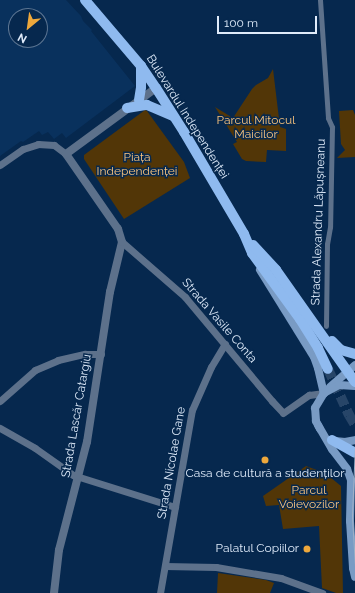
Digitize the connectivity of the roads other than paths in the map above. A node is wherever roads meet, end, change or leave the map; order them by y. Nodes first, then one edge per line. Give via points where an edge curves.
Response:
1 (85, 0) edge
2 (320, 0) edge
3 (141, 66) junction
4 (156, 88) junction
5 (139, 100) junction
6 (127, 108) junction
7 (174, 116) junction
8 (66, 154) junction
9 (0, 165) edge
10 (122, 242) junction
11 (255, 252) junction
12 (321, 327) junction
13 (225, 344) junction
14 (101, 354) junction
15 (355, 354) edge
16 (330, 367) tunnel mouth
17 (351, 368) edge
18 (355, 382) edge
19 (355, 386) edge
20 (326, 391) junction
21 (0, 401) edge
22 (318, 425) junction
23 (0, 428) edge
24 (332, 440) junction
25 (355, 440) edge
26 (355, 453) edge
27 (79, 477) junction
28 (175, 507) junction
29 (165, 566) junction
30 (355, 577) edge
31 (54, 593) edge
32 (160, 593) edge
33 (322, 593) edge

1 - 3 main road, Bulevardul Independenței
2 - 12 street, Strada Alexandru Lăpușneanu via 328,118 332,127 330,227
3 - 4 main road, Bulevardul Independenței
3 - 5 main road
4 - 5 street
4 - 7 main road, Bulevardul Independenței
5 - 6 street
6 - 7 main road via 147,104
6 - 8 street
7 - 11 main road, Bulevardul Independenței
8 - 9 street via 54,145 38,144 23,149
8 - 10 street, Strada Vasile Conta via 118,229
10 - 13 street, Strada Vasile Conta via 185,297
10 - 14 street, Strada Lascăr Catargiu via 114,272
11 - 12 main road via 276,270
11 - 16 main road via 302,317
11 - 20 main road via 265,279 314,357
12 - 15 main road via 340,350
12 - 17 main road
13 - 20 street, Strada Vasile Conta via 283,413 309,395
13 - 28 street, Strada Nicolae Gane via 211,367 192,410
14 - 21 street via 71,356 45,366 30,374
14 - 27 street, Strada Lascăr Catargiu
17 - 18 main road
17 - 20 main road
19 - 20 main road via 339,385
20 - 22 main road via 315,408
22 - 24 main road
22 - 30 main road via 347,469 351,480 350,521
23 - 27 street
24 - 25 main road
24 - 26 main road
27 - 28 street
27 - 31 street, Strada Lascăr Catargiu via 59,550
28 - 29 street, Strada Nicolae Gane
29 - 32 street, Strada Nicolae Gane
29 - 33 street via 216,567 281,578

